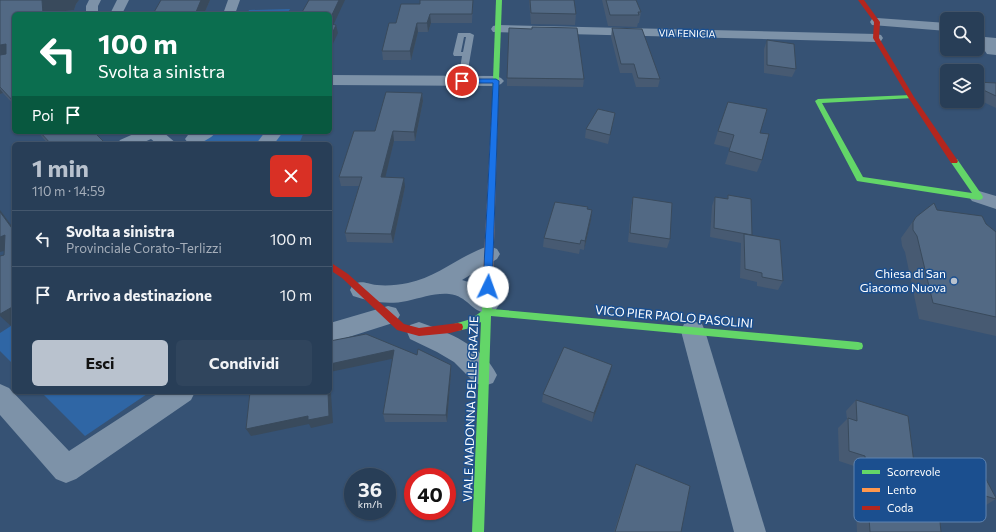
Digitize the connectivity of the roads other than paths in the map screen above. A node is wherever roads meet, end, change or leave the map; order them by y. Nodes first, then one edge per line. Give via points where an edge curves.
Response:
1 (94, 0) edge
2 (123, 0) edge
3 (234, 0) edge
4 (499, 0) edge
5 (861, 0) edge
6 (92, 12) edge
7 (116, 12) edge
8 (230, 12) edge
9 (877, 22) junction
10 (940, 26) edge
11 (498, 29) junction
12 (984, 29) edge
13 (996, 30) edge
14 (876, 38) junction
15 (996, 42) edge
16 (996, 51) edge
17 (466, 54) dead end
18 (332, 80) edge
19 (462, 81) junction
20 (496, 81) junction
21 (911, 97) junction
22 (148, 134) edge
23 (155, 134) edge
24 (130, 142) edge
25 (165, 142) edge
26 (987, 200) edge
27 (489, 254) junction
28 (332, 267) edge
29 (426, 287) junction
30 (361, 290) junction
31 (487, 309) junction
32 (388, 315) junction
33 (693, 331) junction
34 (332, 332) edge
35 (419, 332) junction
36 (858, 346) dead end
37 (484, 375) junction
38 (179, 394) edge
39 (0, 396) edge
40 (478, 532) edge
41 (750, 532) edge

1 - 6 street
2 - 7 street
3 - 8 street
4 - 11 street, VIALE MADONNA DELLE GRAZIE
5 - 9 street
9 - 10 street
9 - 14 street
11 - 14 street, VIA FENICIA
11 - 20 street, VIALE MADONNA DELLE GRAZIE
12 - 13 street
14 - 21 street
15 - 16 street via 985,41 992,51
17 - 19 lane
18 - 19 street
19 - 20 street
20 - 27 street, VIALE MADONNA DELLE GRAZIE
21 - 26 street
21 - 26 street via 818,101 860,179
22 - 24 street
23 - 25 street
27 - 29 street
27 - 31 street, VIALE MADONNA DELLE GRAZIE
28 - 30 street
29 - 30 street via 388,295
29 - 31 street via 442,284 461,286 476,294
30 - 32 street
31 - 33 street, VICO PIER PAOLO PASOLINI
31 - 35 street via 474,322 450,329
31 - 37 street, VIALE MADONNA DELLE GRAZIE
32 - 34 street
32 - 35 street via 401,327
33 - 36 street, VICO PIER PAOLO PASOLINI
33 - 41 street
35 - 37 street via 455,350
37 - 40 street, VIALE MADONNA DELLE GRAZIE
38 - 39 street via 66,469

